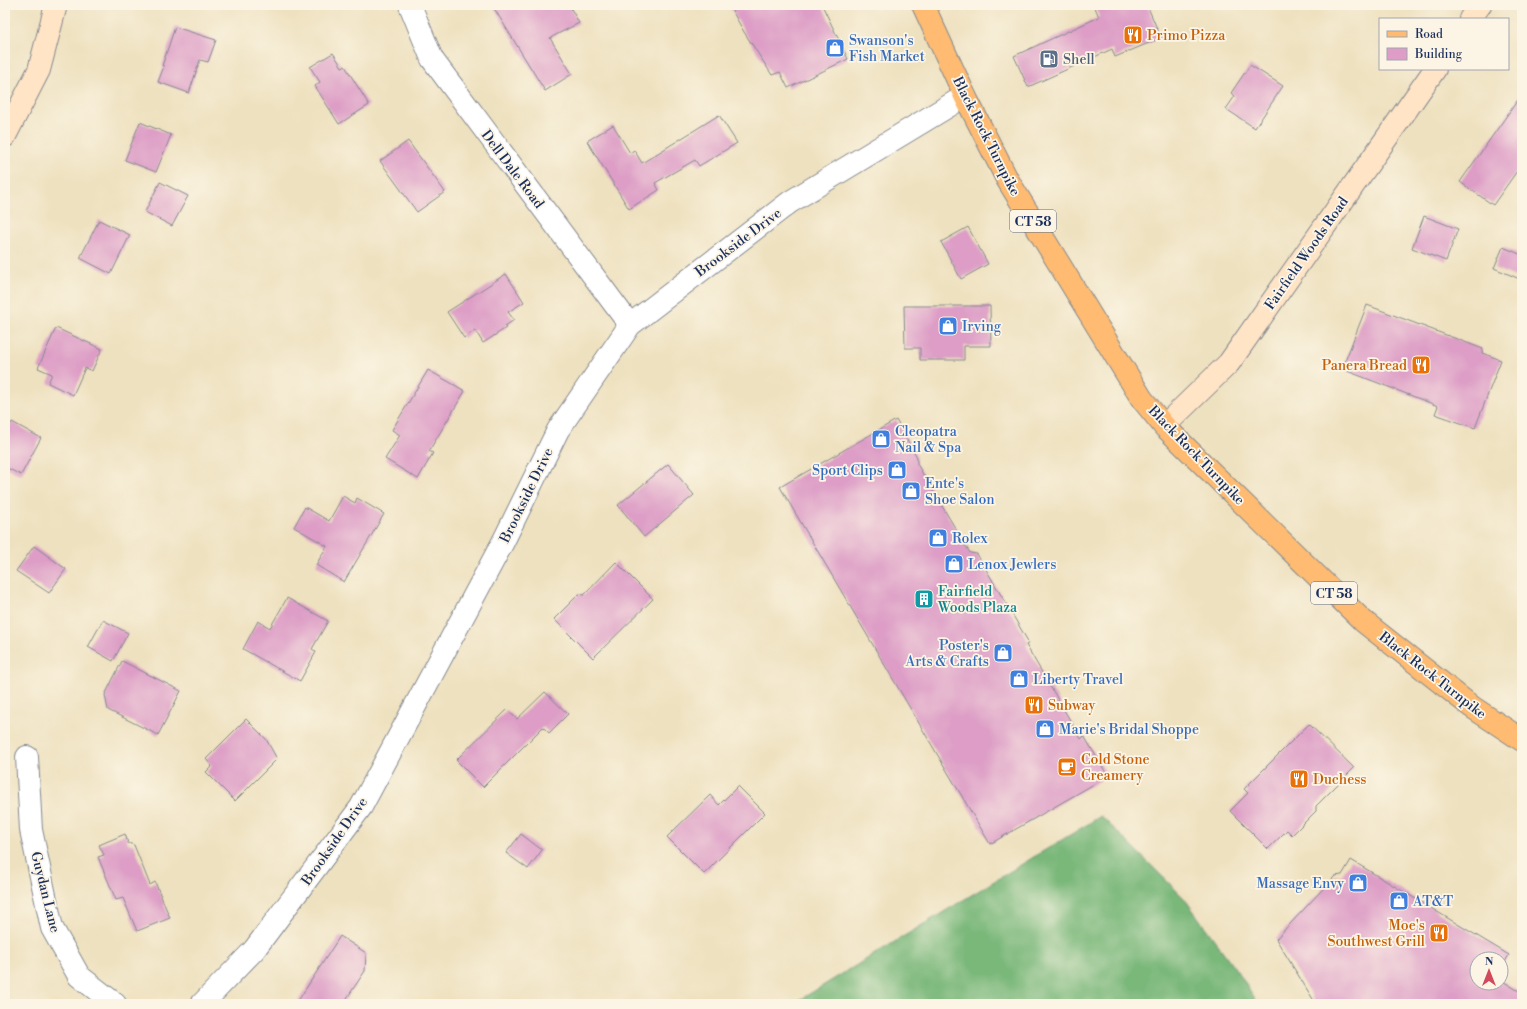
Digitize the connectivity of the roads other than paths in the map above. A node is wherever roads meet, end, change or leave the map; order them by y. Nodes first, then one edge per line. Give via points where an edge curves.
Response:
1 (56, 5) edge
2 (410, 5) edge
3 (923, 5) edge
4 (1480, 5) edge
5 (1471, 18) edge
6 (1434, 70) edge
7 (965, 96) junction
8 (5, 136) edge
9 (630, 325) junction
10 (1164, 426) junction
11 (1522, 740) edge
12 (27, 757) dead end
13 (115, 1004) edge
14 (202, 1004) edge

1 - 8 main road via 39,70
2 - 9 street, Dell Dale Road via 432,59
3 - 7 main road, Black Rock Turnpike / CT 58
4 - 5 main road
6 - 10 main road, Fairfield Woods Road via 1229,363
7 - 9 street, Brookside Drive via 790,202
7 - 10 main road, Black Rock Turnpike / CT 58 via 1008,179 1074,290 1142,398
9 - 14 street, Brookside Drive via 558,430 503,542 361,807 254,950
10 - 11 main road, Black Rock Turnpike / CT 58 via 1363,621 1472,707
12 - 13 street, Guydan Lane via 31,830 52,928 79,976

